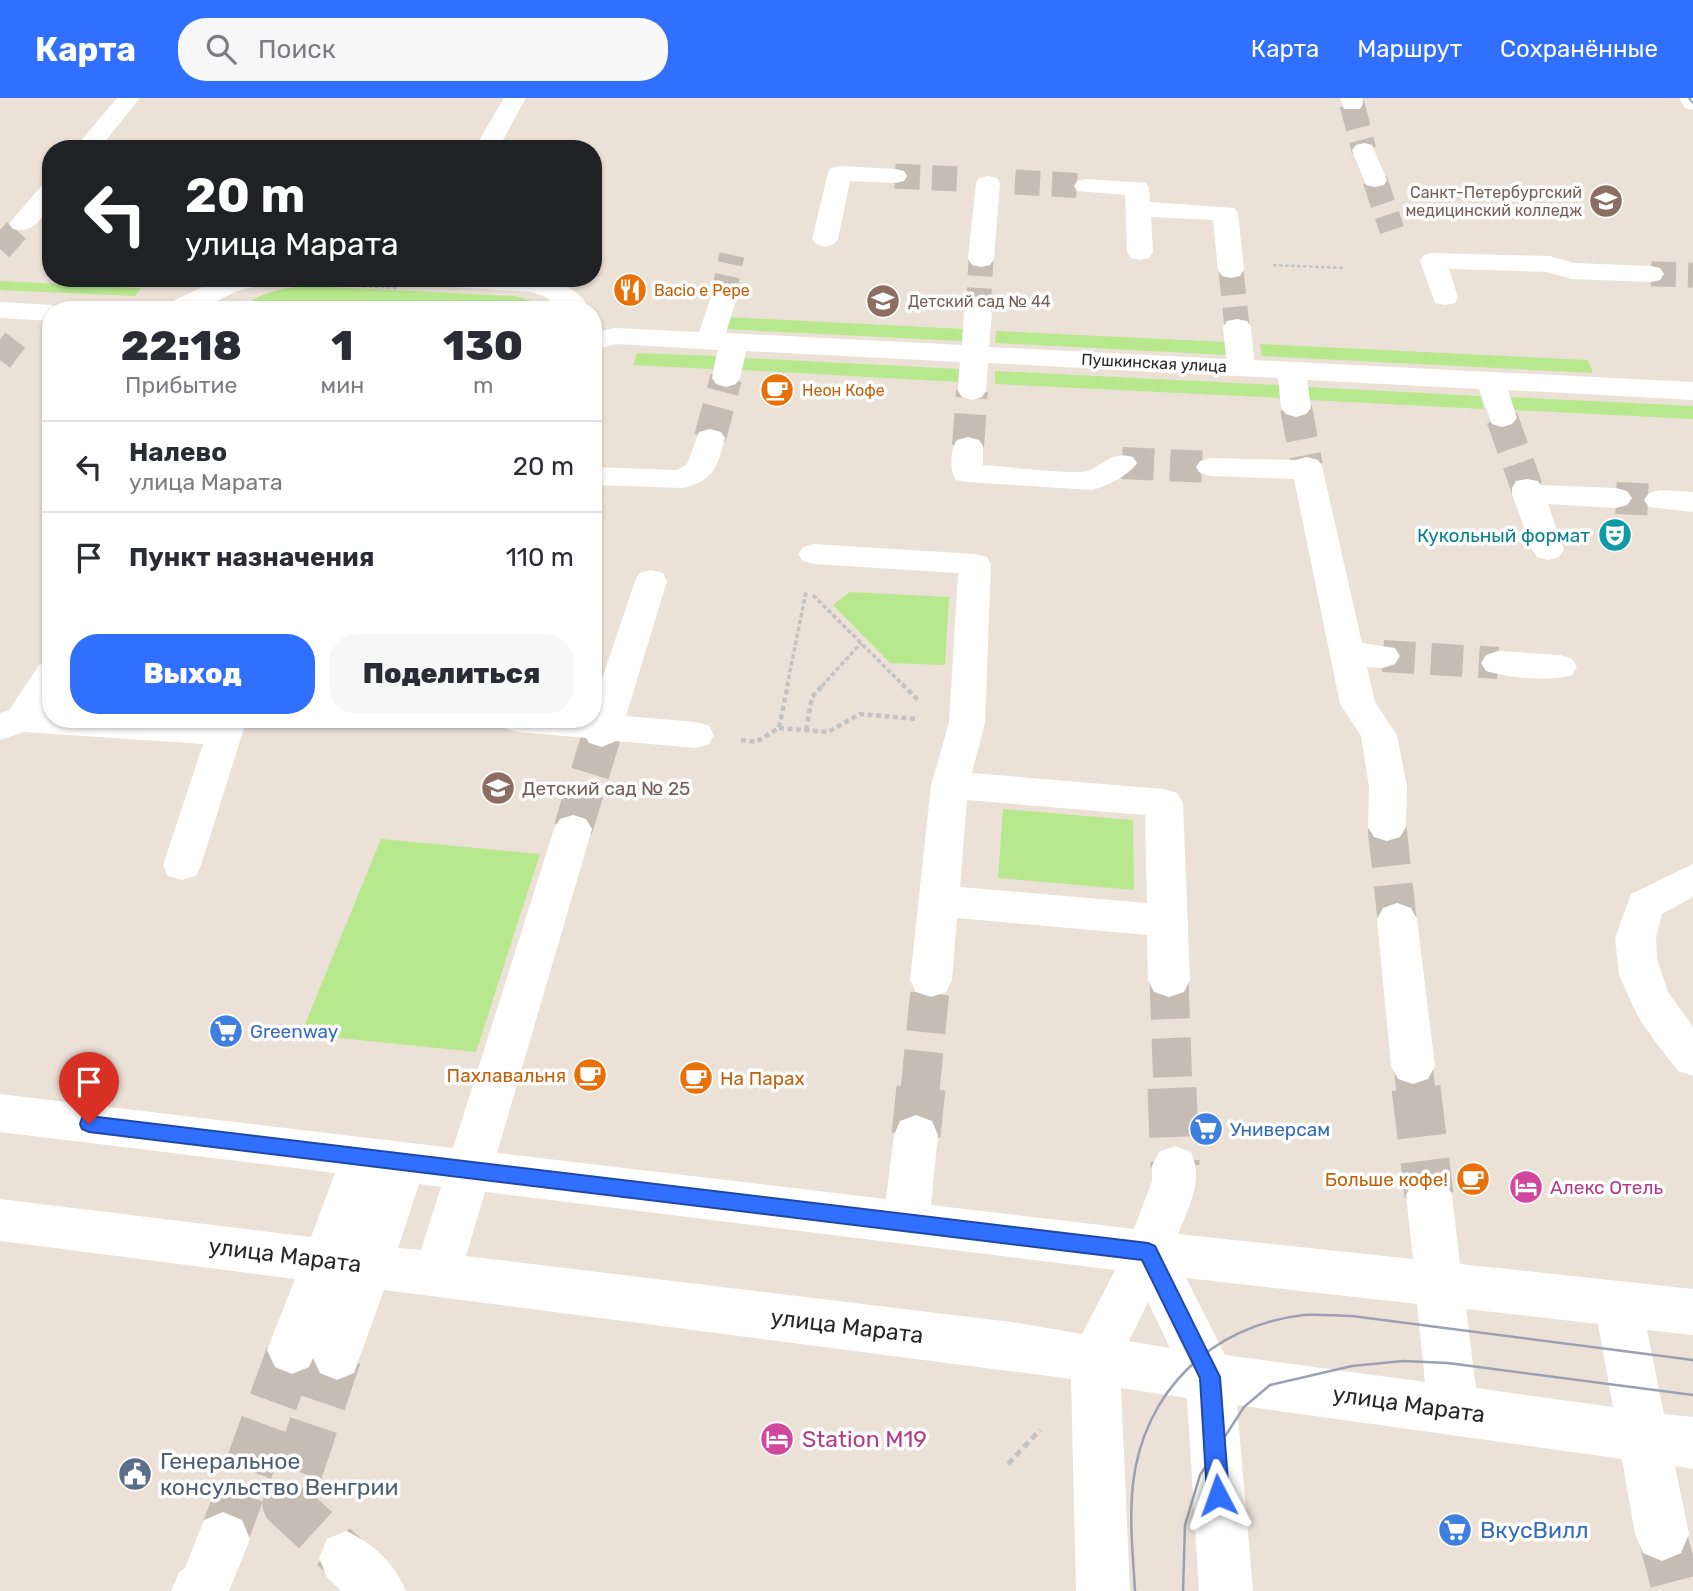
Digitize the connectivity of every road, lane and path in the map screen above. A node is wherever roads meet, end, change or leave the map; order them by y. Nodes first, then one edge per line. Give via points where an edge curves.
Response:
1 (129, 98) edge
2 (515, 98) edge
3 (1690, 98) edge
4 (1693, 103) edge
5 (94, 140) edge
6 (490, 140) edge
7 (1364, 150) tunnel mouth
8 (895, 176) tunnel mouth
9 (1375, 180) tunnel mouth
10 (1015, 182) tunnel mouth
11 (1086, 186) tunnel mouth
12 (42, 201) edge
13 (1138, 209) junction
14 (22, 224) tunnel mouth
15 (825, 239) dead end
16 (1140, 252) dead end
17 (981, 259) tunnel mouth
18 (1231, 266) joint
19 (1345, 268) dead end
20 (1651, 274) tunnel mouth
21 (224, 287) edge
22 (377, 287) edge
23 (541, 287) edge
24 (407, 288) dead end
25 (1445, 297) dead end
26 (722, 300) tunnel mouth
27 (198, 301) edge
28 (572, 301) edge
29 (0, 310) edge
30 (42, 312) edge
31 (978, 313) tunnel mouth
32 (42, 314) edge
33 (1237, 327) tunnel mouth
34 (602, 334) edge
35 (17, 338) tunnel mouth
36 (722, 342) junction
37 (975, 354) junction
38 (1241, 368) junction
39 (1291, 370) junction
40 (726, 378) tunnel mouth
41 (1491, 380) junction
42 (972, 391) tunnel mouth
43 (1693, 391) edge
44 (1296, 408) tunnel mouth
45 (1502, 418) tunnel mouth
46 (710, 438) tunnel mouth
47 (968, 446) tunnel mouth
48 (1122, 463) tunnel mouth
49 (1210, 467) tunnel mouth
50 (602, 476) edge
51 (1616, 498) tunnel mouth
52 (1660, 500) tunnel mouth
53 (1693, 502) edge
54 (1548, 551) dead end
55 (814, 554) dead end
56 (651, 581) dead end
57 (861, 643) junction
58 (1348, 654) junction
59 (1383, 656) tunnel mouth
60 (1498, 663) tunnel mouth
61 (1560, 667) dead end
62 (42, 684) edge
63 (953, 722) junction
64 (11, 723) edge
65 (42, 723) edge
66 (225, 728) edge
67 (582, 728) edge
68 (779, 728) junction
69 (806, 730) junction
70 (603, 731) junction
71 (696, 735) dead end
72 (734, 740) dead end
73 (950, 785) junction
74 (1387, 827) tunnel mouth
75 (573, 829) tunnel mouth
76 (182, 865) dead end
77 (1693, 879) edge
78 (939, 901) junction
79 (1396, 919) tunnel mouth
80 (1167, 921) junction
81 (931, 980) tunnel mouth
82 (1169, 980) tunnel mouth
83 (1693, 1058) edge
84 (1413, 1066) tunnel mouth
85 (2, 1117) edge
86 (916, 1135) tunnel mouth
87 (384, 1159) junction
88 (1175, 1166) tunnel mouth
89 (470, 1170) junction
90 (1429, 1195) tunnel mouth
91 (0, 1220) edge
92 (906, 1223) junction
93 (1148, 1252) junction
94 (346, 1263) junction
95 (437, 1274) junction
96 (1440, 1284) junction
97 (1618, 1303) junction
98 (1693, 1311) edge
99 (315, 1353) tunnel mouth
100 (1095, 1360) junction
101 (1210, 1377) junction
102 (1453, 1410) junction
103 (1041, 1430) dead end
104 (1643, 1437) junction
105 (1693, 1443) edge
106 (1008, 1464) dead end
107 (1662, 1534) tunnel mouth
108 (223, 1539) tunnel mouth
109 (198, 1591) edge
110 (1103, 1591) edge
111 (1226, 1591) edge

1 - 5 street
2 - 6 street
3 - 4 street
7 - 9 street
8 - 15 street via 840,173
10 - 17 street via 979,182
11 - 13 street via 1137,188
12 - 14 street
13 - 16 street
13 - 18 street via 1225,213
18 - 19 path
20 - 25 street via 1571,271 1550,264 1433,261
21 - 27 street
22 - 24 path
23 - 28 street
26 - 36 street
29 - 30 street
31 - 37 street
32 - 35 street
33 - 38 street
34 - 36 street, Пушкинская улица
36 - 37 street, Пушкинская улица
36 - 40 street
37 - 38 street, Пушкинская улица
37 - 42 street
38 - 39 street, Пушкинская улица
39 - 41 street, Пушкинская улица
39 - 44 street
41 - 43 street, Пушкинская улица
41 - 45 street
46 - 50 street via 701,468 683,479
47 - 48 street via 967,474 1092,481
49 - 58 street via 1307,468
51 - 54 street via 1528,491
52 - 53 street
55 - 63 street via 975,564
56 - 70 street
57 - 63 path
57 - 68 path via 807,589
57 - 69 path via 812,696
58 - 59 street
58 - 74 street via 1358,704 1379,735 1388,787
60 - 61 street
62 - 64 street
63 - 69 path via 860,714 828,732
63 - 73 street
64 - 65 street
66 - 76 street
67 - 70 street
68 - 69 path
68 - 72 path via 756,742
70 - 71 street
73 - 78 street
73 - 80 street via 1164,803
75 - 89 street
77 - 83 street via 1645,905 1635,940 1642,987
78 - 80 street
78 - 81 street
79 - 84 street
80 - 82 street
85 - 87 street
86 - 92 street
87 - 89 street
87 - 94 street
88 - 93 street via 1175,1181
89 - 92 street
89 - 95 street
90 - 96 street
91 - 94 street, улица Марата
92 - 93 street
93 - 96 street
93 - 100 street
93 - 101 street
94 - 95 street, улица Марата
94 - 99 street
95 - 100 street, улица Марата
96 - 97 street
96 - 102 street
97 - 98 street
97 - 104 street
100 - 101 street, улица Марата
100 - 110 street
101 - 102 street, улица Марата
101 - 111 street
102 - 104 street, улица Марата
103 - 106 path
104 - 105 street, улица Марата
104 - 107 street
108 - 109 street via 204,1587

